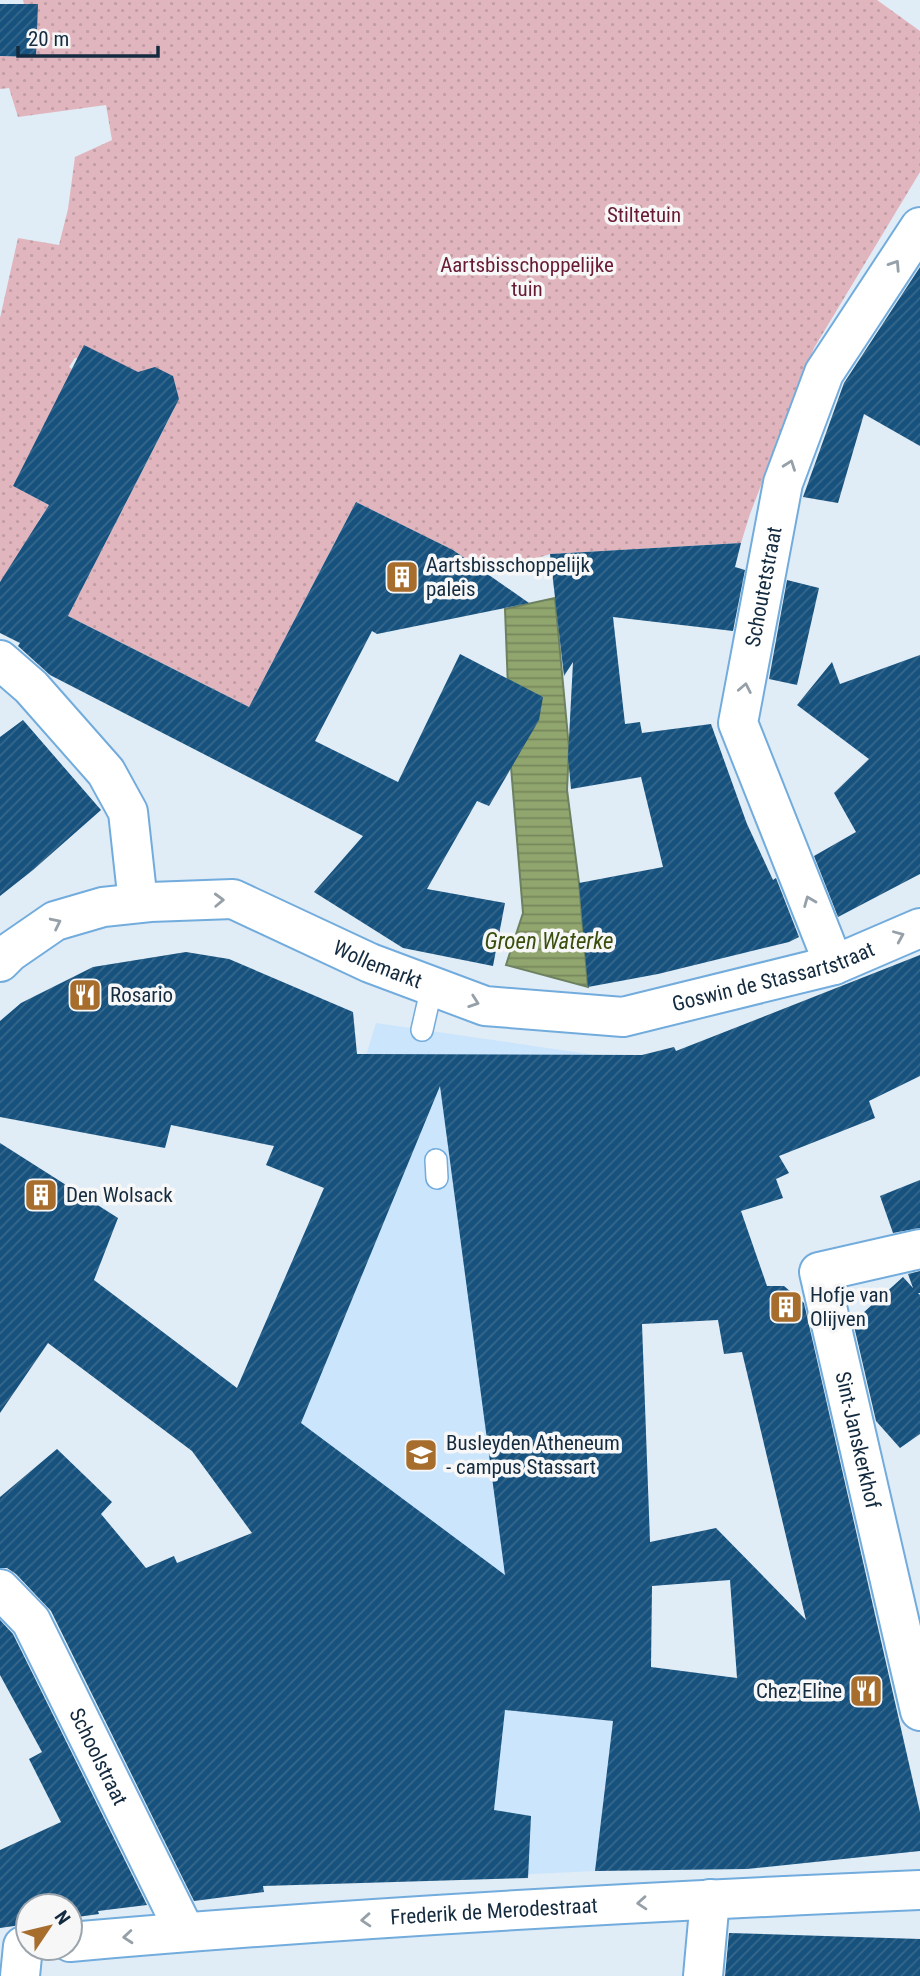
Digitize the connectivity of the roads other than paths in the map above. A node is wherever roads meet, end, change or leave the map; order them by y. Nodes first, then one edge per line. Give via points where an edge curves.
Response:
1 (920, 227) edge
2 (0, 660) edge
3 (138, 903) junction
4 (920, 928) edge
5 (0, 962) edge
6 (834, 965) junction
7 (432, 986) junction
8 (623, 1017) joint
9 (422, 1030) dead end
10 (920, 1250) edge
11 (0, 1589) edge
12 (920, 1711) edge
13 (920, 1890) edge
14 (708, 1916) junction
15 (186, 1932) junction
16 (84, 1941) edge
17 (703, 1976) edge

6 -> 1 street, Schoutetstraat via 738,723 783,483 824,373
2 - 3 street via 107,772 128,812
5 -> 3 street, Wollemarkt via 55,921 103,907
3 -> 7 street, Wollemarkt via 233,900
6 -> 4 street, Goswin de Stassartstraat
6 - 8 street, Goswin de Stassartstraat
7 -> 8 street, Wollemarkt via 485,1006
7 - 9 lane
10 - 12 street, Sint-Janskerkhof via 819,1272
11 - 15 street, Schoolstraat via 31,1621
13 - 14 street, Frederik de Merodestraat
14 -> 15 street, Frederik de Merodestraat
14 - 17 street
15 -> 16 street, Frederik de Merodestraat

